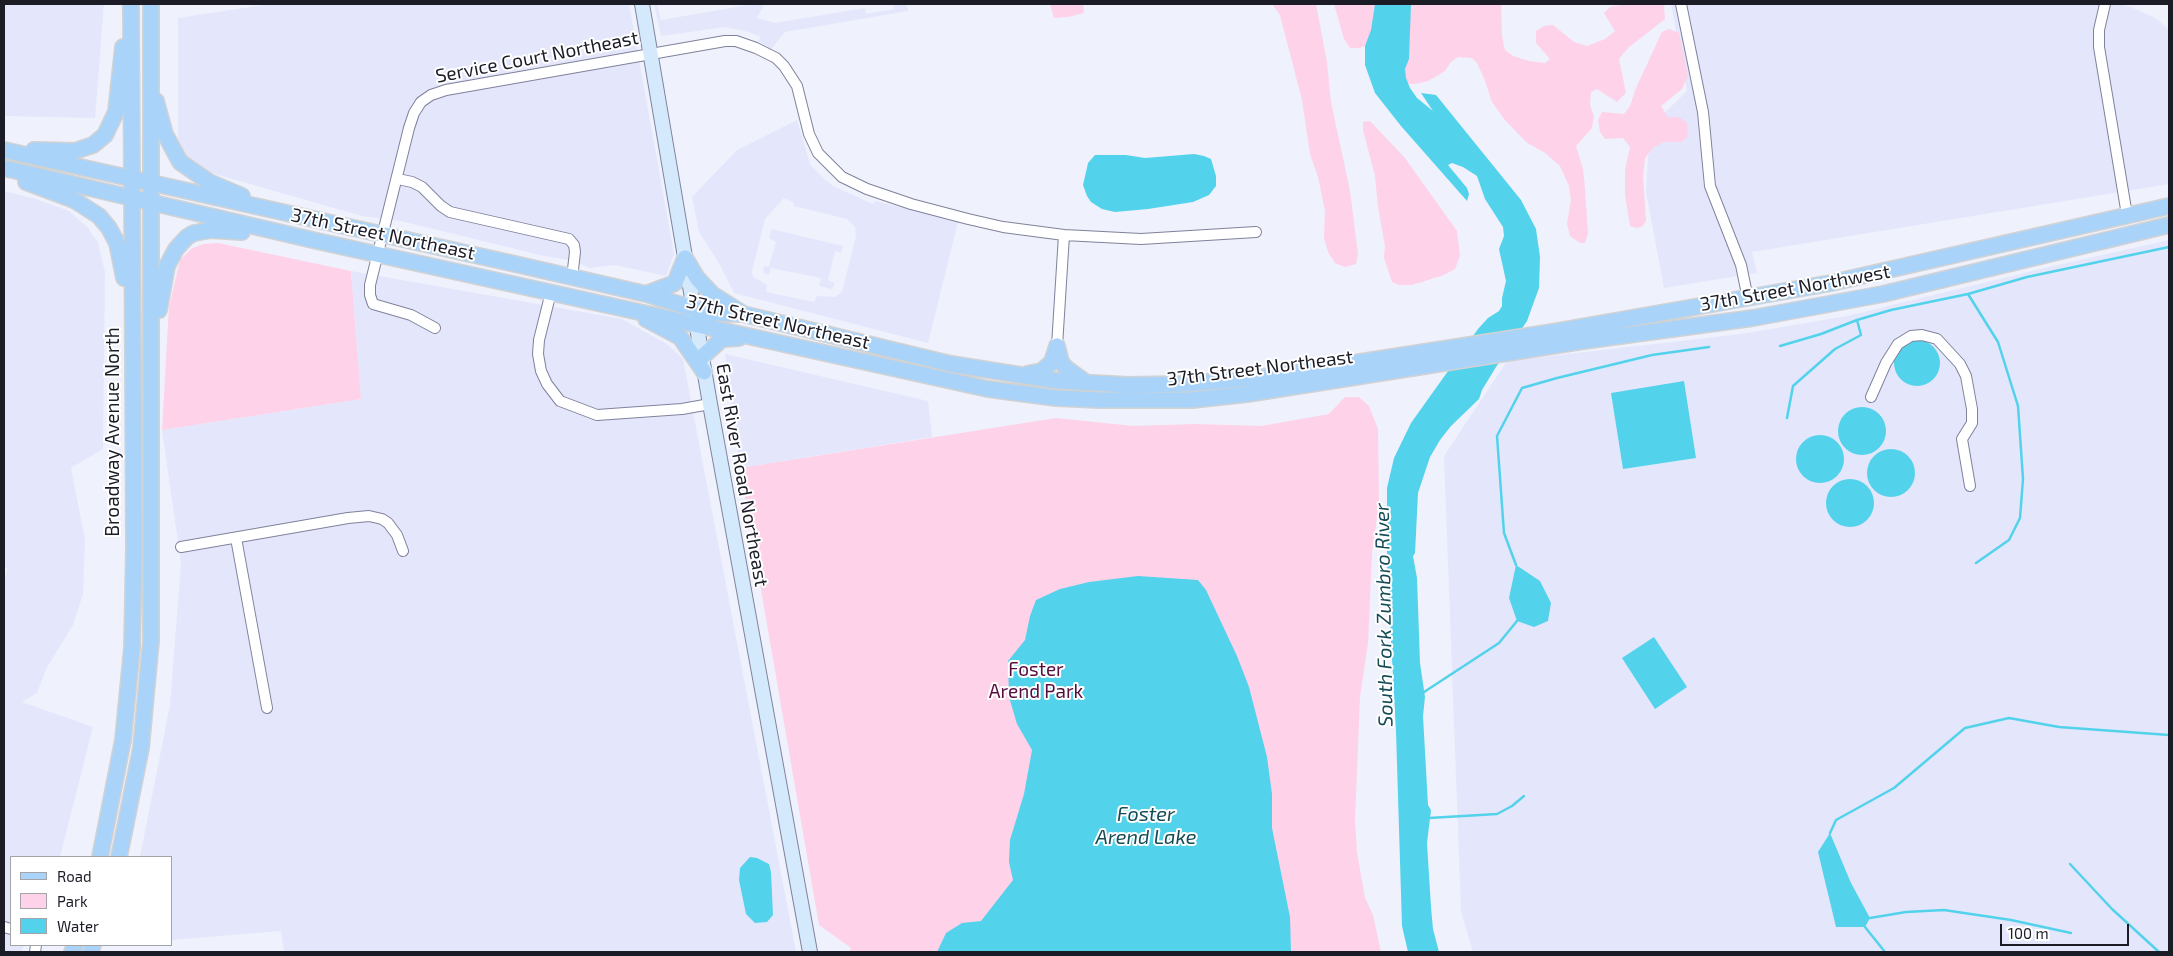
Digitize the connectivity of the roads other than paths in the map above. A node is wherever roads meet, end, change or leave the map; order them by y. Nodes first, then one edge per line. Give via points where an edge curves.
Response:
1 (130, 4) edge
2 (150, 4) edge
3 (642, 4) edge
4 (1681, 4) edge
5 (2104, 4) edge
6 (651, 54) junction
7 (150, 70) junction
8 (4, 149) edge
9 (4, 168) edge
10 (4, 174) edge
11 (398, 179) junction
12 (132, 180) junction
13 (150, 184) junction
14 (132, 198) junction
15 (150, 202) junction
16 (2169, 206) edge
17 (2127, 216) junction
18 (315, 220) junction
19 (2169, 225) edge
20 (1256, 232) dead end
21 (383, 235) junction
22 (1064, 235) junction
23 (316, 241) junction
24 (378, 254) junction
25 (685, 258) junction
26 (1879, 272) junction
27 (572, 278) junction
28 (551, 292) junction
29 (646, 294) junction
30 (1883, 294) junction
31 (1748, 299) junction
32 (694, 308) junction
33 (635, 311) junction
34 (743, 314) junction
35 (697, 324) junction
36 (435, 328) dead end
37 (754, 337) junction
38 (1551, 339) junction
39 (1057, 346) junction
40 (1431, 353) joint
41 (703, 364) junction
42 (1424, 367) joint
43 (995, 371) junction
44 (151, 381) junction
45 (1088, 382) junction
46 (133, 384) junction
47 (1871, 398) dead end
48 (710, 404) junction
49 (1970, 486) dead end
50 (236, 538) junction
51 (181, 547) dead end
52 (402, 552) dead end
53 (267, 708) dead end
54 (100, 856) edge
55 (119, 856) edge
56 (810, 952) edge

1 - 8 main road via 118,100 113,122 105,135 93,145 75,151
1 - 12 main road, Broadway Avenue North
2 - 7 main road, Broadway Avenue North
3 - 6 street, East River Road Northeast
4 - 31 street via 1703,112 1710,186 1741,265
5 - 17 street via 2099,47
6 - 11 street, Service Court Northeast via 431,95 414,113
6 - 22 street, Service Court Northeast via 725,41 766,52 792,75 802,100 809,134 818,153 847,180 943,213 1003,227
6 - 25 street, East River Road Northeast
7 - 13 main road, Broadway Avenue North
7 - 18 main road via 165,134 185,166 221,188
8 - 12 main road, 37th Street Northeast
9 - 14 main road, 37th Street Northeast
10 - 46 main road via 74,200 99,216 109,228 122,261
11 - 21 street, Service Court Northeast
11 - 27 street via 422,188 450,212 569,239 575,252
12 - 13 main road, 37th Street Northeast
12 - 14 main road, Broadway Avenue North
13 - 15 main road, Broadway Avenue North
13 - 18 main road, 37th Street Northeast
14 - 15 main road, 37th Street Northeast
14 - 46 main road, Broadway Avenue North
15 - 23 main road, 37th Street Northeast
15 - 44 main road, Broadway Avenue North
16 - 17 main road, 37th Street Northwest
17 - 26 main road, 37th Street Northwest
18 - 21 main road, 37th Street Northeast
19 - 30 main road, 37th Street Northwest
20 - 22 street, Service Court Northeast via 1141,239
21 - 24 street, Service Court Northeast
21 - 27 main road, 37th Street Northeast
22 - 39 street
23 - 24 main road, 37th Street Northeast
23 - 44 main road via 219,230 202,231 187,237 171,257 163,281
24 - 28 main road, 37th Street Northeast
24 - 36 street, Service Court Northeast via 370,285 372,304 411,315
25 - 29 main road via 675,283
25 - 32 street, East River Road Northeast
25 - 34 main road via 712,294
26 - 30 main road
26 - 31 main road, 37th Street Northwest
27 - 29 main road, 37th Street Northeast
28 - 33 main road, 37th Street Northeast
28 - 48 street via 538,354 547,384 560,401 597,415
29 - 32 main road, 37th Street Northeast
30 - 38 main road, 37th Street Northwest via 1753,318
31 - 38 main road, 37th Street Northwest
32 - 34 main road, 37th Street Northeast via 708,313
32 - 35 street, East River Road Northeast
33 - 35 main road, 37th Street Northeast
33 - 41 main road via 680,337
34 - 43 main road, 37th Street Northeast via 951,364
35 - 37 main road, 37th Street Northeast
35 - 41 street, East River Road Northeast
37 - 41 main road via 722,339
37 - 42 main road, 37th Street Northeast via 998,391 1091,400 1192,400
38 - 40 main road, 37th Street Northwest
38 - 42 main road, 37th Street Northwest
39 - 43 main road via 1054,360 1042,371 1025,374
39 - 45 main road via 1066,368
40 - 45 main road, 37th Street Northeast via 1229,382 1137,385
41 - 48 street, East River Road Northeast
43 - 45 main road, 37th Street Northeast via 1048,380
44 - 55 main road, Broadway Avenue North via 149,674 135,784
46 - 54 main road, Broadway Avenue North via 131,667 121,758
47 - 49 street via 1898,344 1911,336 1922,335 1937,340 1960,364 1966,376 1972,423 1962,439
48 - 56 street, East River Road Northeast
50 - 51 street
50 - 52 street via 369,516 388,523 397,534
50 - 53 street

